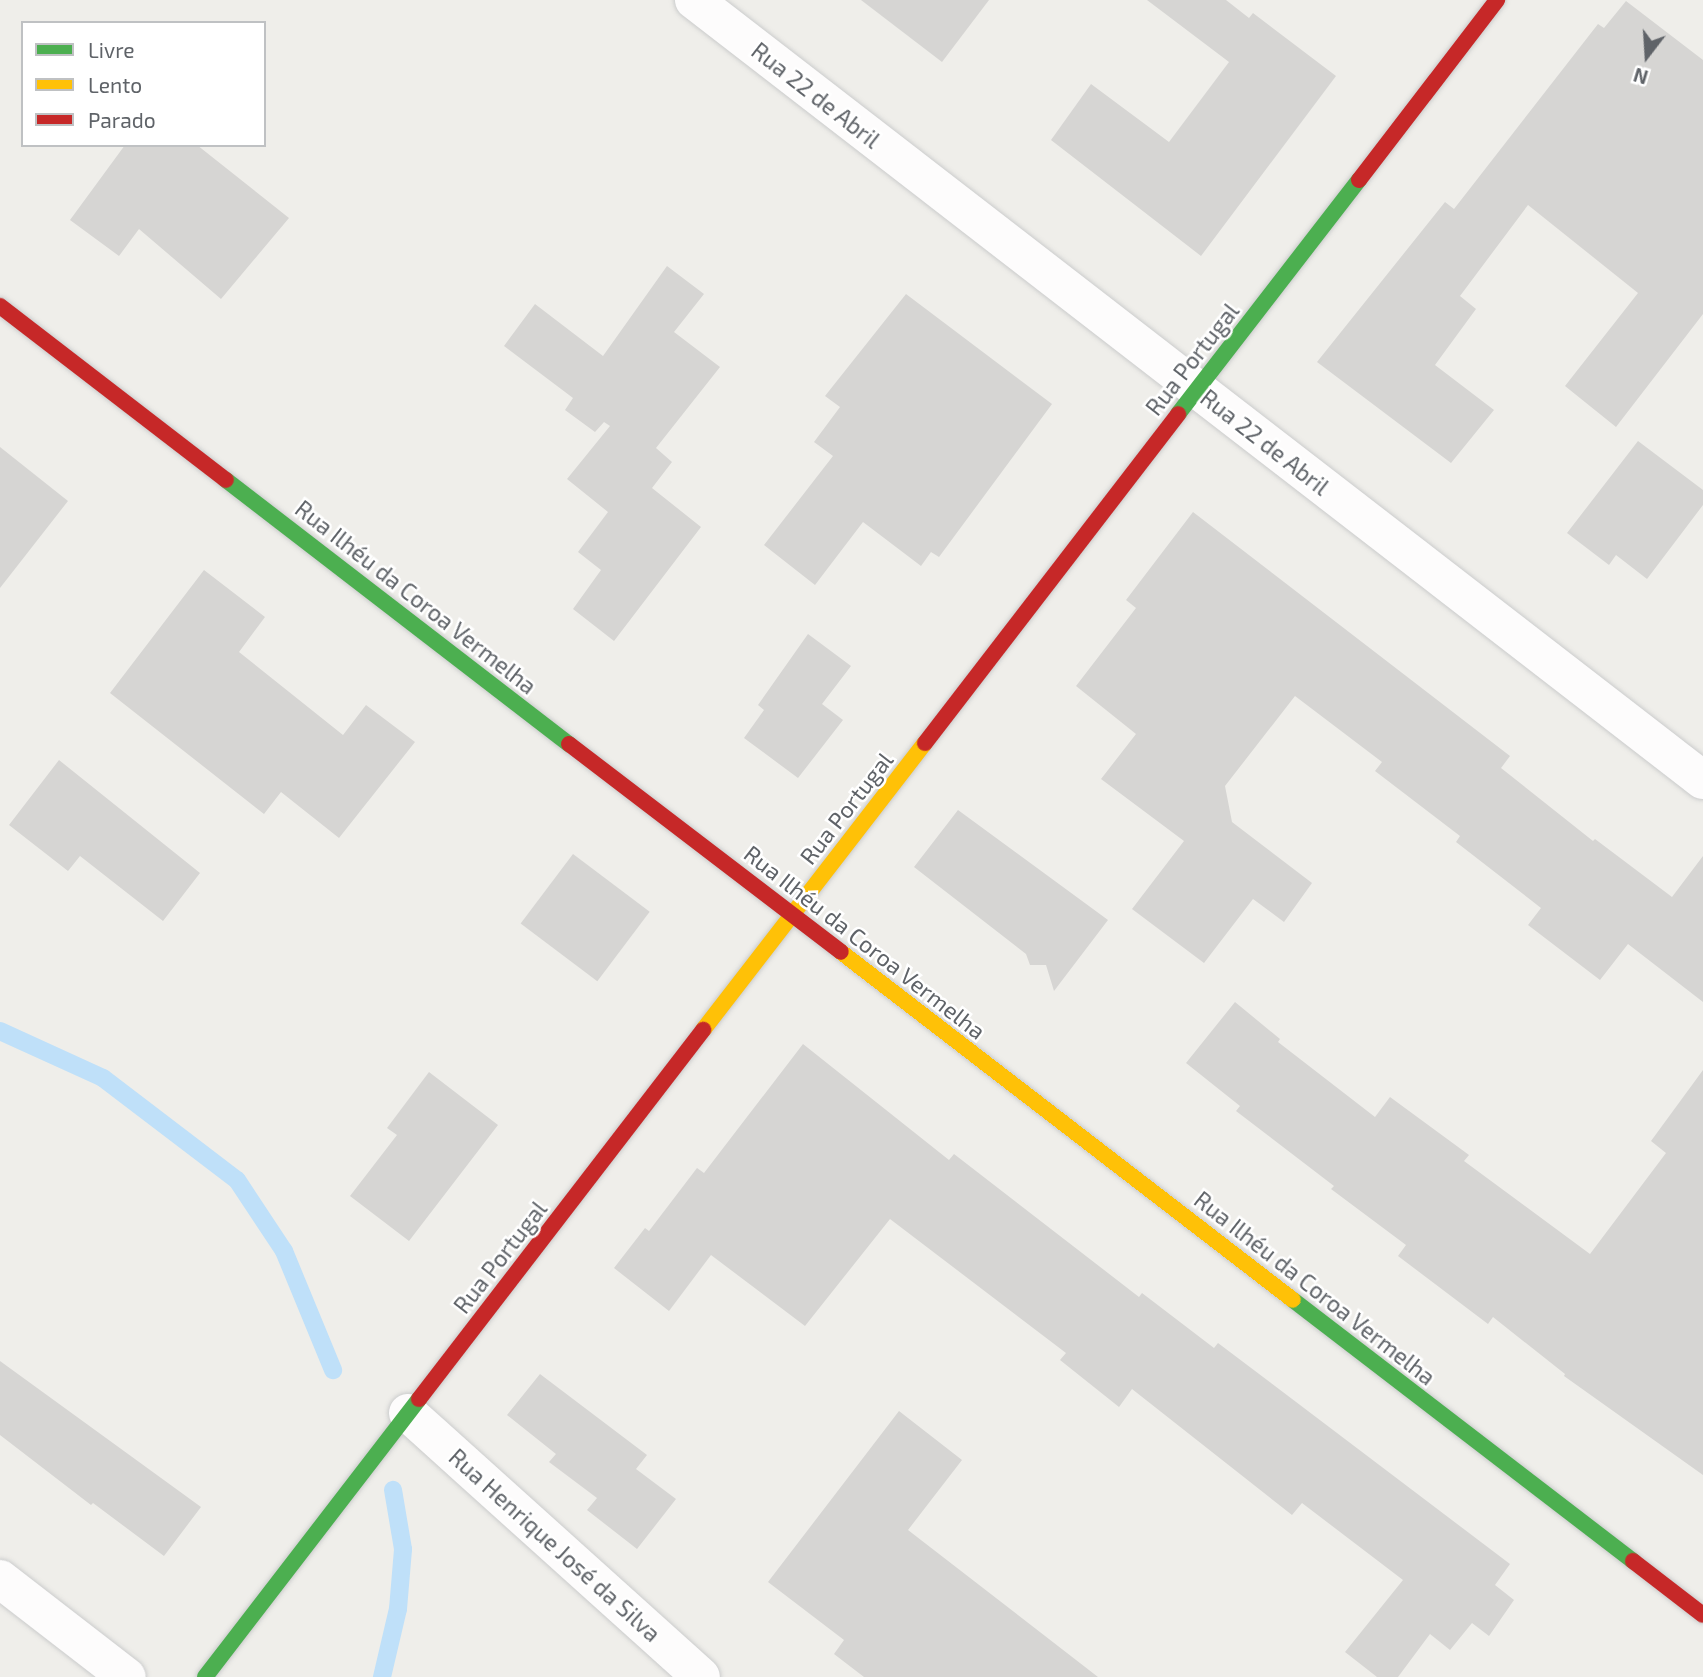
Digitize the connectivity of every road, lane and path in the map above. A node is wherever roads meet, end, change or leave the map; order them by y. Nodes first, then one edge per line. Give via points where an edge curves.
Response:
1 (694, 0) edge
2 (1497, 0) edge
3 (0, 306) edge
4 (1197, 389) junction
5 (1703, 780) edge
6 (793, 915) junction
7 (408, 1413) junction
8 (0, 1579) edge
9 (1703, 1615) edge
10 (127, 1677) edge
11 (205, 1677) edge
12 (701, 1677) edge

1 - 4 street, Rua 22 de Abril
2 - 4 street, Rua Portugal
3 - 6 street, Rua Ilhéu da Coroa Vermelha
4 - 5 street, Rua 22 de Abril
4 - 6 street, Rua Portugal
6 - 7 street, Rua Portugal
6 - 9 street, Rua Ilhéu da Coroa Vermelha
7 - 11 street, Rua Portugal
7 - 12 street, Rua Henrique José da Silva
8 - 10 street

